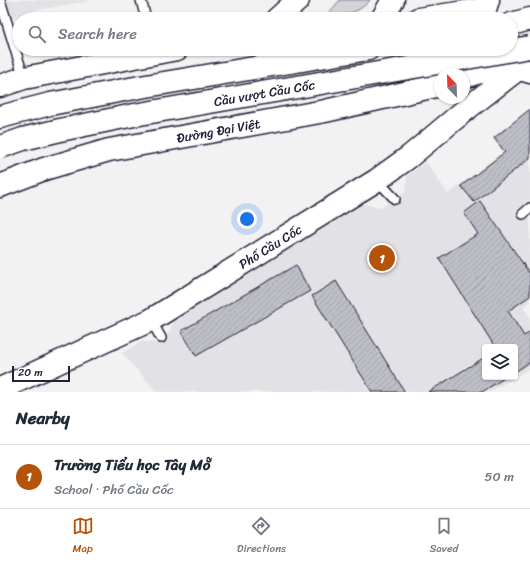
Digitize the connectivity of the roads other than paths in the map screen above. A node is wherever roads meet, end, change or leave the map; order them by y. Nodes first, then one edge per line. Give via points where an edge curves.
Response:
1 (0, 0) edge
2 (141, 0) edge
3 (298, 0) edge
4 (393, 0) edge
5 (486, 9) edge
6 (144, 12) edge
7 (285, 12) edge
8 (386, 12) edge
9 (466, 12) edge
10 (530, 19) edge
11 (518, 22) edge
12 (12, 39) edge
13 (530, 47) edge
14 (518, 49) edge
15 (17, 56) edge
16 (133, 56) edge
17 (326, 56) edge
18 (478, 56) edge
19 (512, 63) edge
20 (470, 75) edge
21 (24, 78) junction
22 (0, 86) edge
23 (434, 86) edge
24 (0, 117) edge
25 (0, 147) edge
26 (377, 180) junction
27 (0, 186) edge
28 (395, 199) dead end
29 (0, 389) edge

1 - 12 lane
2 - 6 lane
3 - 7 street
4 - 8 street
5 - 9 street
10 - 11 street
13 - 14 street, Cầu vượt Cầu Cốc, bridge
15 - 21 lane
16 - 21 street
17 - 24 street, Cầu vượt Cầu Cốc via 140,87 50,104
18 - 25 street, Cầu vượt Cầu Cốc, bridge via 119,118 23,138
19 - 20 street
19 - 26 street, Phố Cầu Cốc via 458,116
21 - 22 street
23 - 27 street, Đường Đại Việt via 325,111 109,150 44,169
26 - 28 lane
26 - 29 street, Phố Cầu Cốc via 156,329

